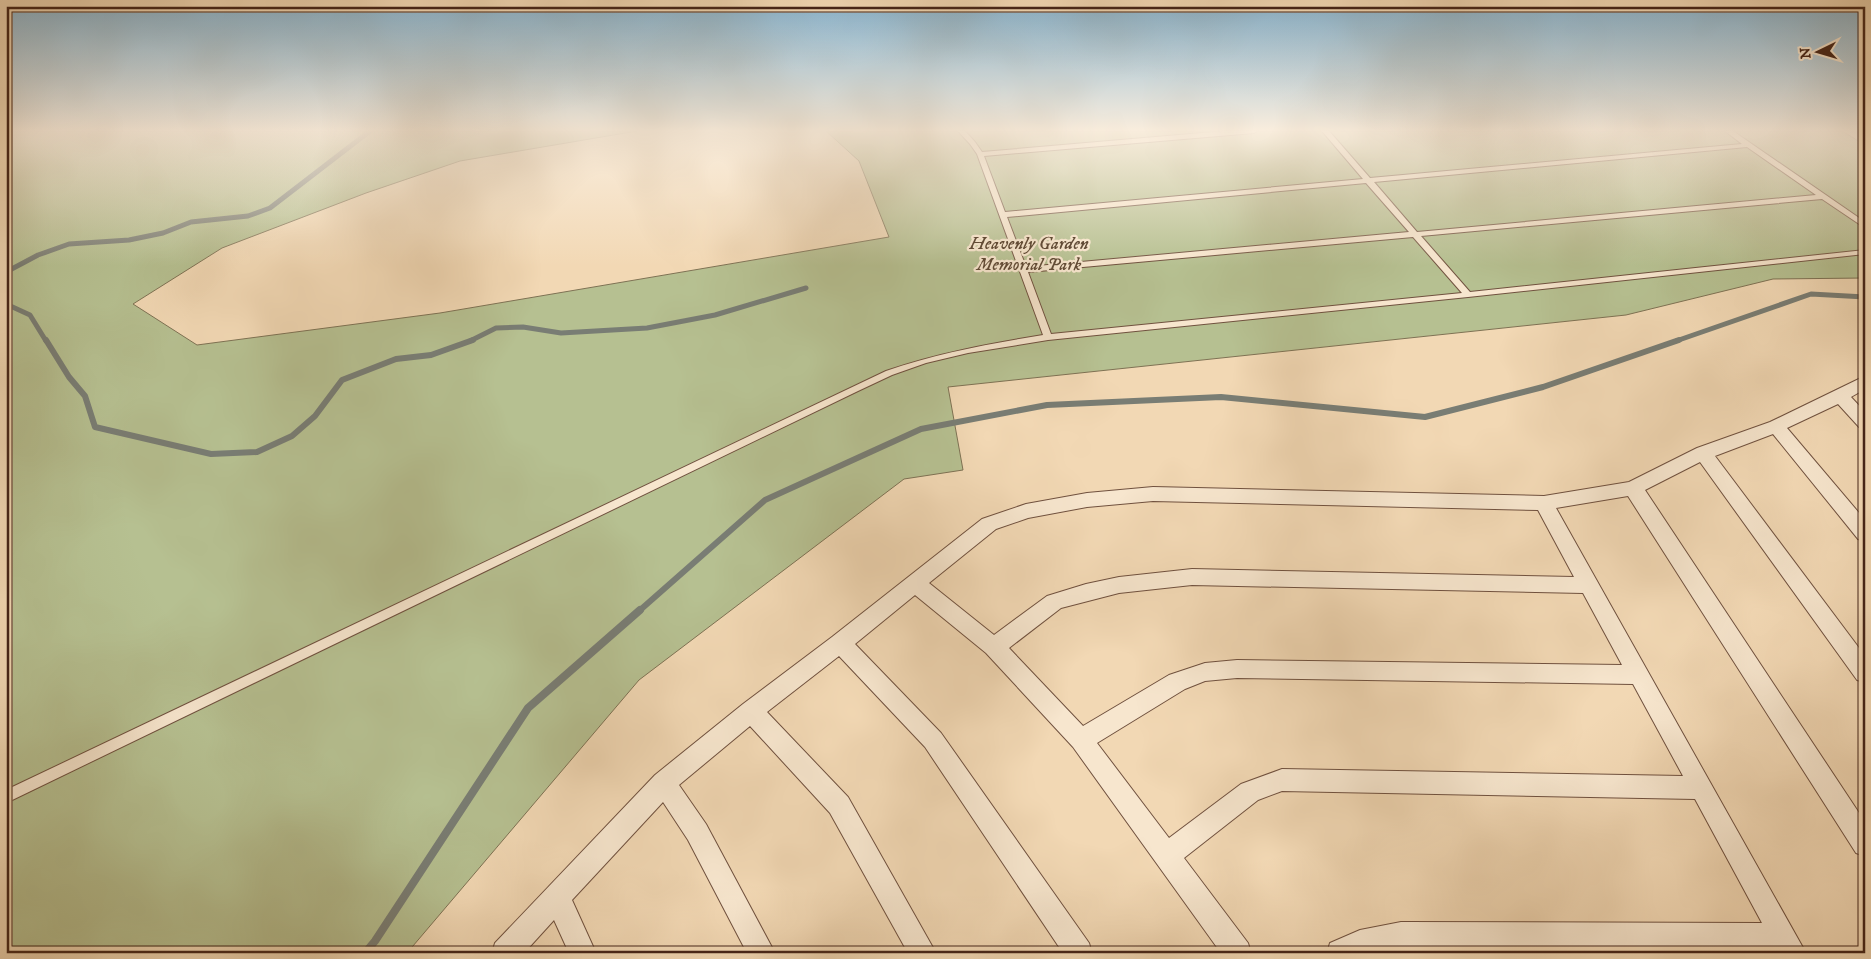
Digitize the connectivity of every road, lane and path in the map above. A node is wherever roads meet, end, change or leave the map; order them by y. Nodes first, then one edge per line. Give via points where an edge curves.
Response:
1 (988, 176) edge
2 (1364, 176) edge
3 (1424, 176) edge
4 (1792, 176) edge
5 (1369, 181) junction
6 (1822, 197) junction
7 (1002, 215) junction
8 (1865, 226) edge
9 (1417, 234) junction
10 (1865, 252) edge
11 (1024, 270) junction
12 (1468, 295) junction
13 (1048, 336) junction
14 (1865, 381) edge
15 (1840, 396) junction
16 (1865, 423) edge
17 (1776, 426) junction
18 (1703, 453) junction
19 (1633, 488) junction
20 (1544, 503) junction
21 (1865, 534) edge
22 (914, 583) junction
23 (1589, 585) junction
24 (840, 643) junction
25 (994, 647) junction
26 (1865, 673) edge
27 (1640, 675) junction
28 (751, 711) junction
29 (1081, 740) junction
30 (664, 783) junction
31 (1701, 788) junction
32 (6, 797) edge
33 (1865, 844) edge
34 (1166, 856) junction
35 (557, 896) junction
36 (1788, 945) edge
37 (505, 953) edge
38 (583, 953) edge
39 (762, 953) edge
40 (923, 953) edge
41 (1079, 953) edge
42 (1238, 953) edge
43 (1340, 953) edge

1 - 7 lane
2 - 5 lane
3 - 5 lane
4 - 6 lane
5 - 7 lane
5 - 9 lane
6 - 8 lane
6 - 9 lane
7 - 11 lane
9 - 11 lane
9 - 12 lane
10 - 12 lane
11 - 13 lane
12 - 13 lane
13 - 32 lane via 968,350 890,373
14 - 15 street
15 - 16 street
15 - 17 street
17 - 18 street
17 - 21 street
18 - 19 street
18 - 26 street
19 - 20 street
19 - 33 street
20 - 22 street via 1153,494 1088,500 1026,511 989,524
20 - 23 street
22 - 24 street
22 - 25 street
23 - 25 street via 1192,577 1119,585 1054,602
23 - 27 street
24 - 28 street
24 - 41 street via 933,740
25 - 29 street
27 - 29 street via 1237,669 1205,672 1177,682
27 - 31 street
28 - 30 street
28 - 40 street via 839,805
29 - 34 street
30 - 35 street
30 - 39 street via 697,832
31 - 34 street via 1282,780 1250,792
31 - 36 street
34 - 42 street
35 - 37 street
35 - 38 street
36 - 43 street via 1401,934 1360,943

